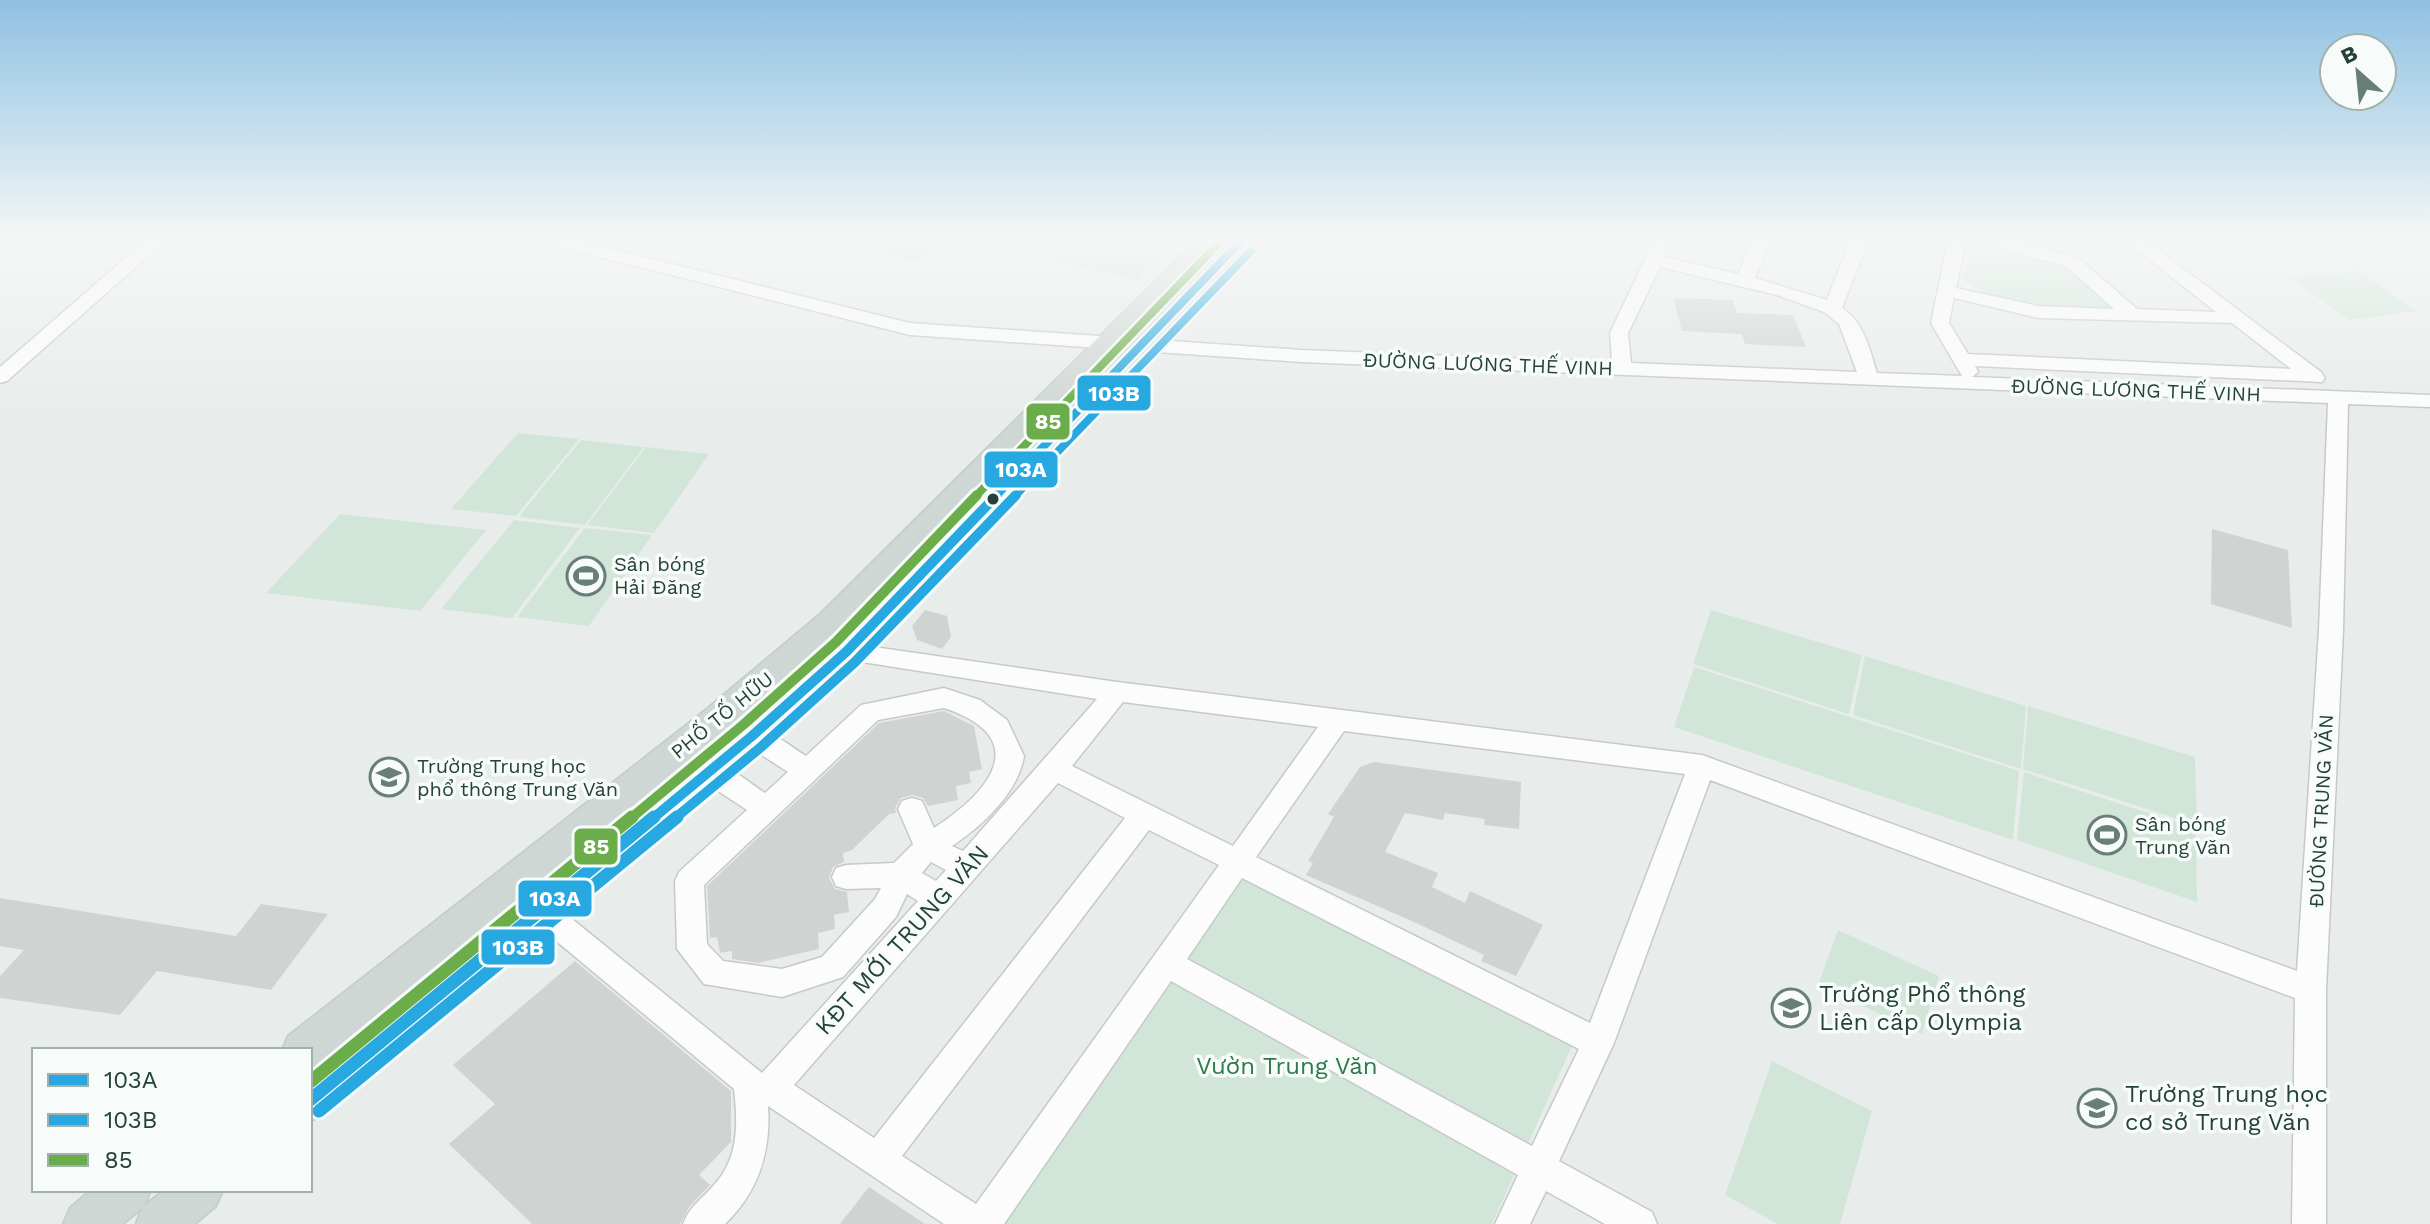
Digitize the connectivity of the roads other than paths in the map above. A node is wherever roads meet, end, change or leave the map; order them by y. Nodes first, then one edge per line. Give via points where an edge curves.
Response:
1 (90, 298) edge
2 (780, 298) edge
3 (1151, 298) edge
4 (1187, 298) edge
5 (1636, 298) edge
6 (1798, 298) edge
7 (1837, 298) edge
8 (1945, 298) edge
9 (1978, 298) edge
10 (2113, 298) edge
11 (2210, 298) edge
12 (1833, 308) junction
13 (2132, 315) junction
14 (2236, 318) junction
15 (1105, 343) junction
16 (1142, 346) junction
17 (1962, 360) junction
18 (1622, 369) junction
19 (1, 376) edge
20 (2314, 376) junction
21 (1870, 380) junction
22 (1976, 384) junction
23 (2338, 398) junction
24 (2430, 401) edge
25 (846, 652) junction
26 (1117, 692) junction
27 (1337, 720) junction
28 (752, 736) junction
29 (1702, 766) junction
30 (1054, 769) junction
31 (709, 771) junction
32 (809, 771) junction
33 (768, 809) junction
34 (912, 809) dead end
35 (1143, 816) junction
36 (928, 847) junction
37 (1236, 863) junction
38 (967, 867) junction
39 (901, 875) junction
40 (846, 877) dead end
41 (939, 898) junction
42 (526, 908) junction
43 (1166, 963) junction
44 (2311, 990) junction
45 (1598, 1043) junction
46 (306, 1048) edge
47 (312, 1098) edge
48 (877, 1161) junction
49 (1537, 1167) junction
50 (126, 1192) edge
51 (198, 1192) edge
52 (86, 1224) edge
53 (159, 1224) edge
54 (700, 1224) edge
55 (975, 1224) edge
56 (983, 1224) edge
57 (1512, 1224) edge
58 (1640, 1224) edge
59 (2309, 1224) edge

1 - 19 street
2 - 15 street, ĐƯỜNG LƯƠNG THẾ VINH via 910,329
3 - 15 main road, PHỐ TỐ HỮU
4 - 16 main road, PHỐ TỐ HỮU
5 - 18 street via 1619,333
6 - 12 street
7 - 12 street
8 - 17 street via 1940,323
9 - 13 street via 2038,312
10 - 13 street
11 - 14 street
12 - 21 street via 1847,319
13 - 14 street
14 - 20 street
15 - 16 street, ĐƯỜNG LƯƠNG THẾ VINH
15 - 42 main road, PHỐ TỐ HỮU via 830,623
16 - 18 street, ĐƯỜNG LƯƠNG THẾ VINH
16 - 25 main road, PHỐ TỐ HỮU
17 - 20 street
17 - 22 street
18 - 21 street, ĐƯỜNG LƯƠNG THẾ VINH
20 - 23 street
21 - 22 street, ĐƯỜNG LƯƠNG THẾ VINH
22 - 23 street, ĐƯỜNG LƯƠNG THẾ VINH
23 - 24 street, ĐƯỜNG LƯƠNG THẾ VINH
23 - 44 street, ĐƯỜNG TRUNG VĂN
25 - 26 street
25 - 28 main road, PHỐ TỐ HỮU
26 - 27 street
26 - 30 street, KĐT MỚI TRUNG VĂN
27 - 29 street
27 - 37 street
28 - 31 main road, PHỐ TỐ HỮU
28 - 32 street
29 - 44 street
29 - 45 street
30 - 35 street
30 - 38 street, KĐT MỚI TRUNG VĂN
31 - 33 street
31 - 42 main road, PHỐ TỐ HỮU
32 - 33 street
32 - 36 street via 870,712 944,698 971,707 998,727 1011,756 1008,773 966,822
33 - 39 street via 689,881 692,949 715,974 782,983 832,967 886,908
34 - 36 street
35 - 37 street
35 - 48 street
36 - 38 street
36 - 39 street
37 - 43 street
37 - 45 street
38 - 41 street, KĐT MỚI TRUNG VĂN
39 - 40 street
39 - 41 street
41 - 48 street, KĐT MỚI TRUNG VĂN via 770,1088
42 - 46 main road, PHỐ TỐ HỮU
42 - 47 main road, PHỐ TỐ HỮU
42 - 54 street via 749,1081 752,1146 737,1185
43 - 49 street
43 - 56 street
44 - 59 street, ĐƯỜNG TRUNG VĂN
45 - 49 street
48 - 55 street, KĐT MỚI TRUNG VĂN
49 - 57 street
49 - 58 street
50 - 52 main road
51 - 53 main road

